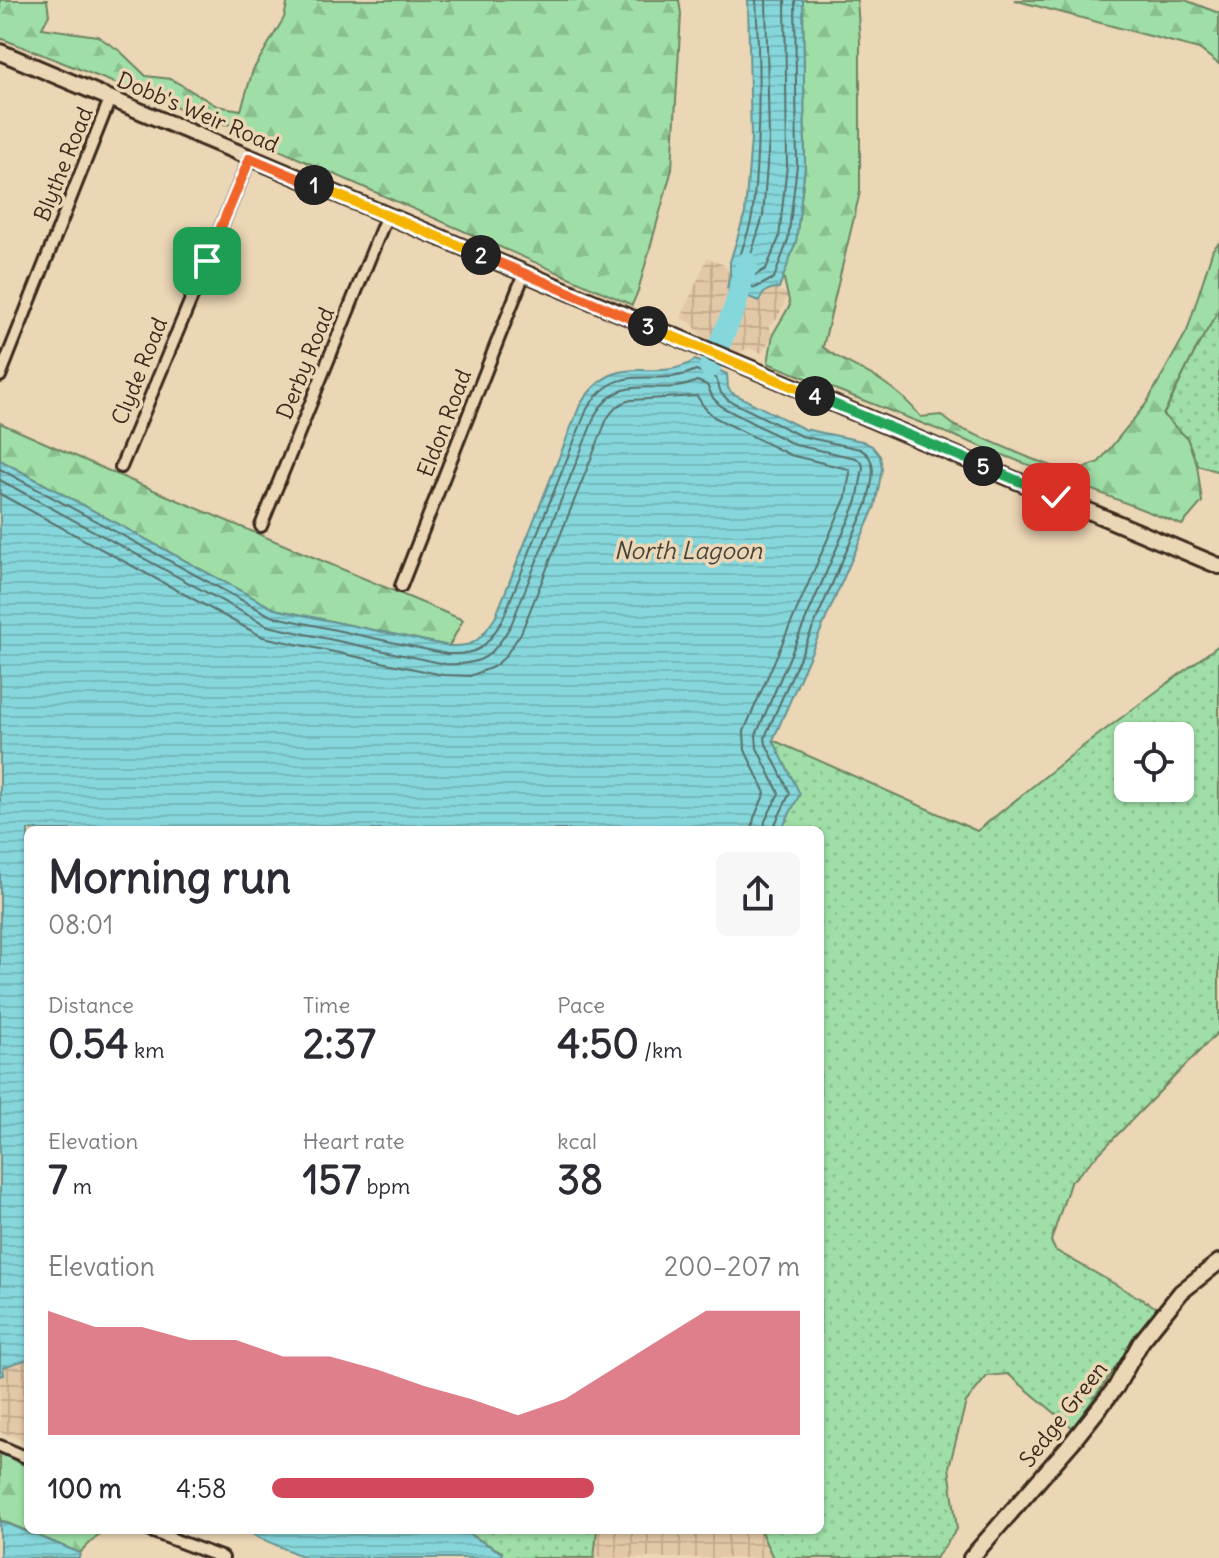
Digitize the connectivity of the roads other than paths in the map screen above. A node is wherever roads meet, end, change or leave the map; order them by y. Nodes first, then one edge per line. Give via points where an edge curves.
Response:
1 (0, 52) edge
2 (110, 99) junction
3 (250, 158) junction
4 (387, 215) junction
5 (524, 274) junction
6 (0, 376) edge
7 (121, 467) dead end
8 (261, 526) dead end
9 (1219, 566) edge
10 (401, 586) dead end
11 (1219, 1262) edge
12 (0, 1446) edge
13 (24, 1456) edge
14 (159, 1534) edge
15 (223, 1558) edge
16 (971, 1558) edge

1 - 2 street, Dobb's Weir Road
2 - 3 street, Dobb's Weir Road
2 - 6 street, Blythe Road
3 - 4 street, Dobb's Weir Road
3 - 7 street, Clyde Road
4 - 5 street, Dobb's Weir Road
4 - 8 street, Derby Road
5 - 9 street, Dobb's Weir Road
5 - 10 street, Eldon Road
11 - 16 street, Sedge Green via 1181,1292 1141,1342 1116,1387
12 - 13 street
14 - 15 street

